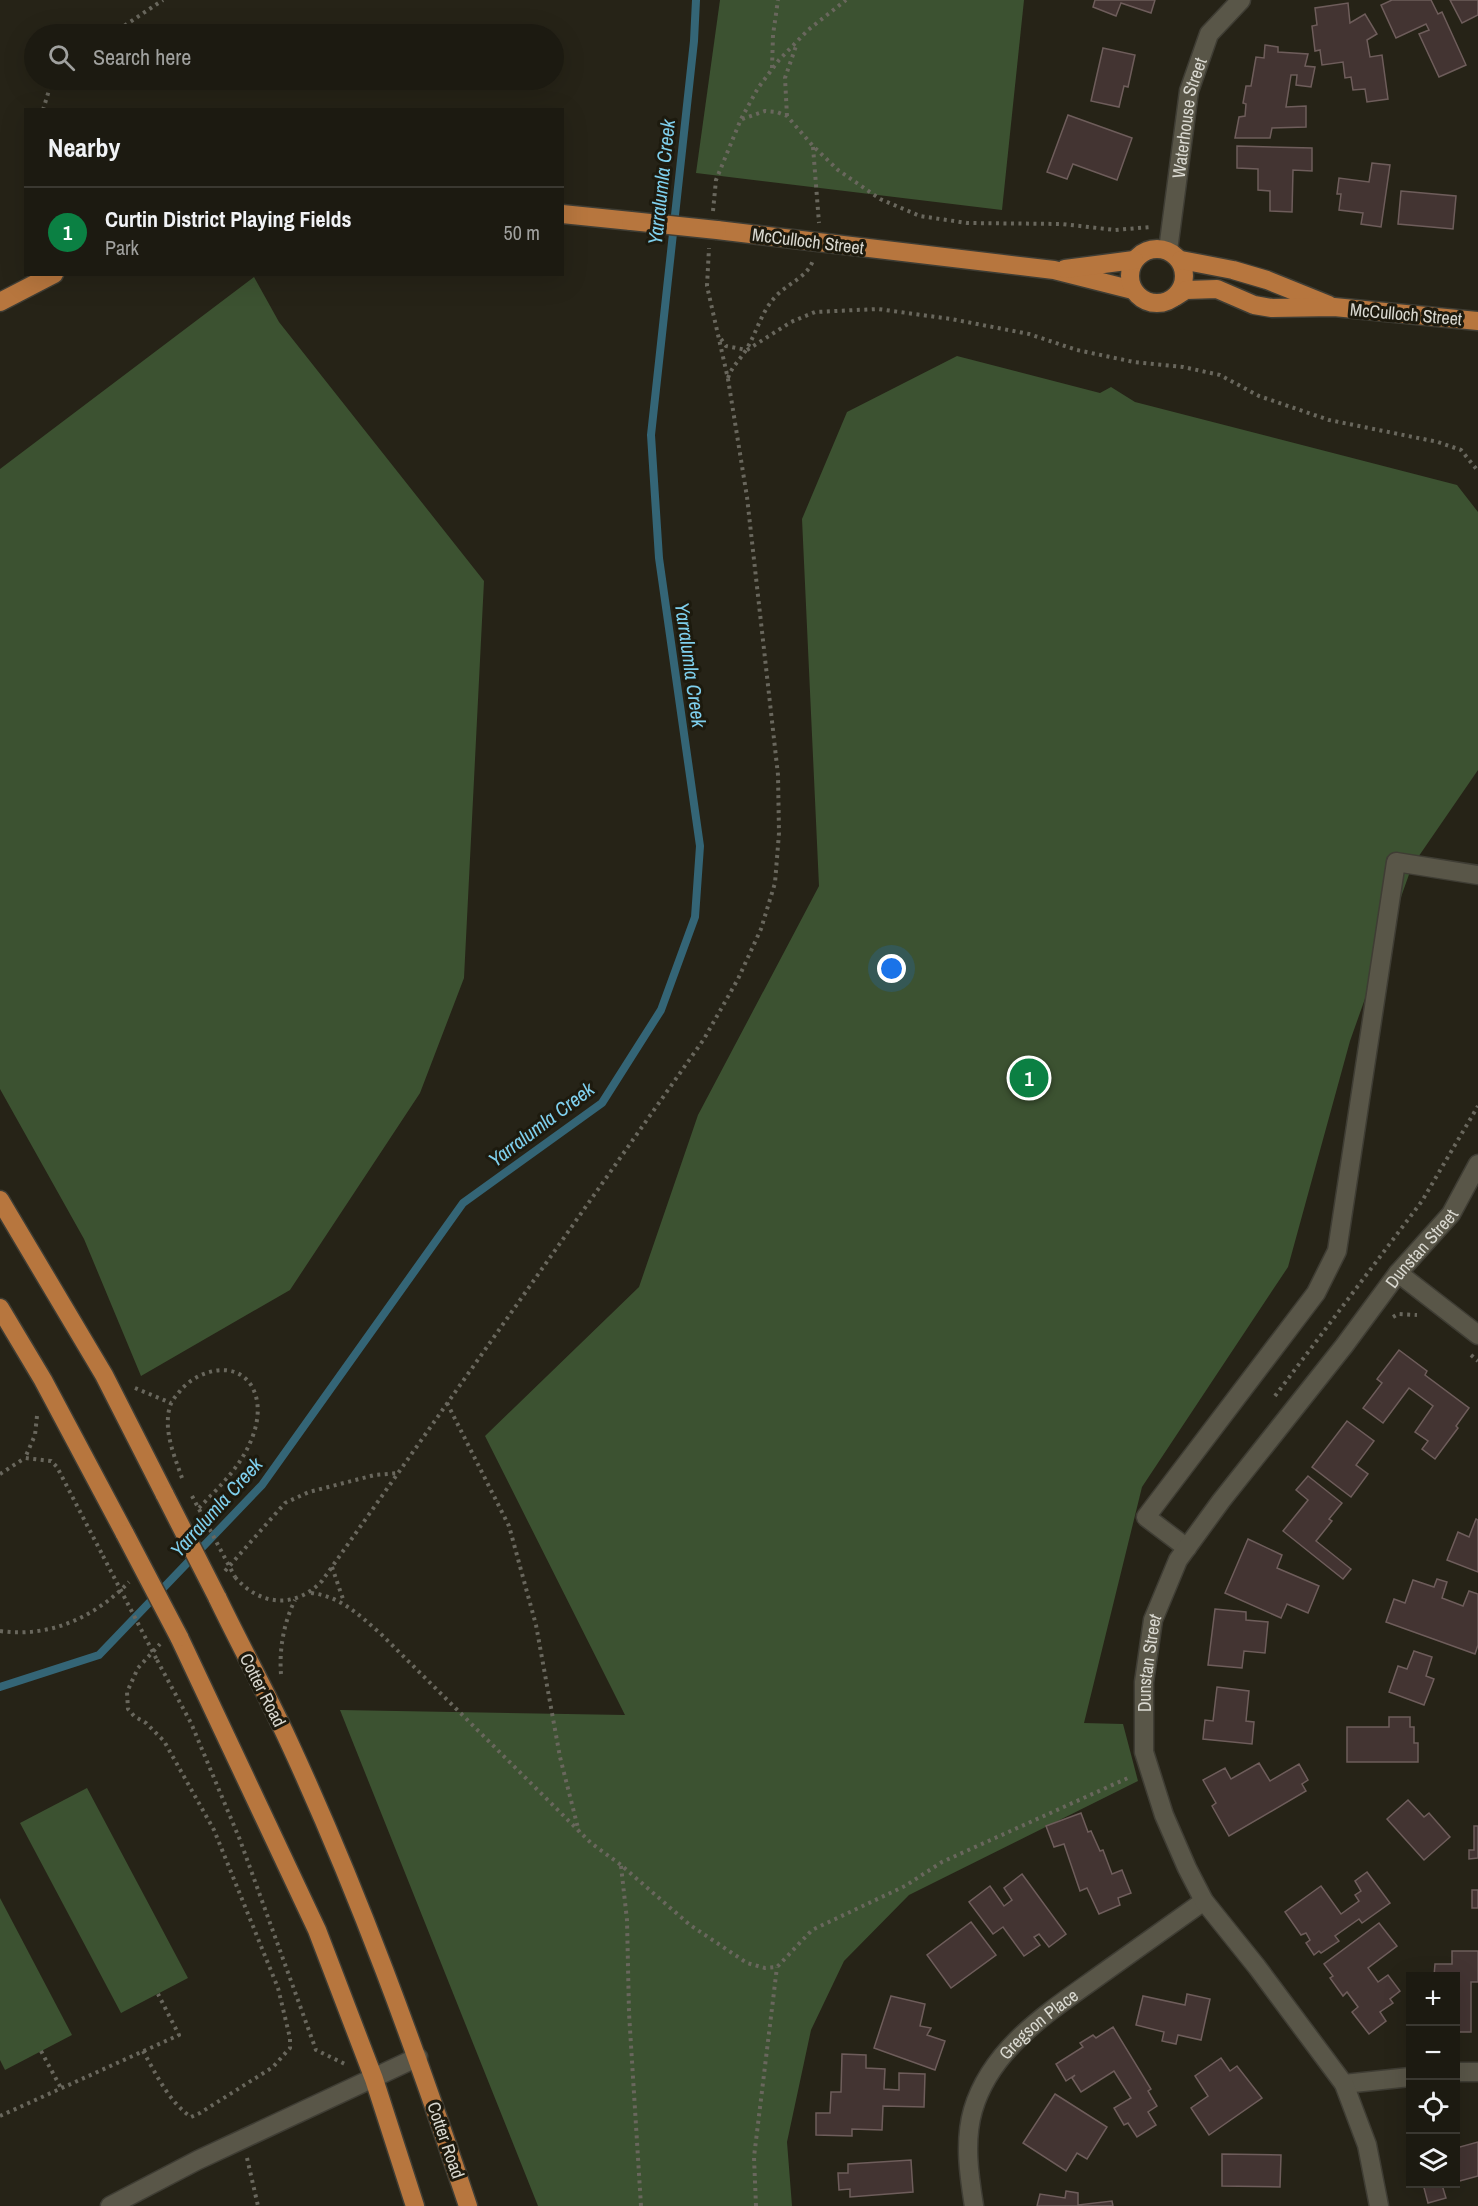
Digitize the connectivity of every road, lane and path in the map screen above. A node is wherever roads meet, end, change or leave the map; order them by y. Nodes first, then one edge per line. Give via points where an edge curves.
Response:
1 (163, 0) edge
2 (778, 0) edge
3 (846, 0) edge
4 (1241, 0) edge
5 (127, 24) edge
6 (797, 42) junction
7 (772, 69) junction
8 (50, 90) edge
9 (43, 108) edge
10 (788, 116) junction
11 (741, 119) junction
12 (564, 214) edge
13 (713, 227) junction
14 (1154, 227) dead end
15 (1174, 255) junction
16 (1134, 260) junction
17 (1054, 270) junction
18 (50, 276) edge
19 (1133, 290) junction
20 (1175, 297) junction
21 (0, 302) edge
22 (1334, 307) junction
23 (1478, 321) edge
24 (717, 330) junction
25 (747, 350) junction
26 (728, 378) junction
27 (1478, 471) edge
28 (1478, 875) edge
29 (1478, 1164) edge
30 (0, 1200) edge
31 (1398, 1273) junction
32 (1349, 1298) dead end
33 (0, 1308) edge
34 (1367, 1314) junction
35 (1418, 1314) dead end
36 (1478, 1335) edge
37 (1470, 1354) dead end
38 (1478, 1361) edge
39 (43, 1380) junction
40 (447, 1403) junction
41 (25, 1458) junction
42 (398, 1473) junction
43 (0, 1474) edge
44 (216, 1490) dead end
45 (285, 1503) dead end
46 (1187, 1548) junction
47 (332, 1567) junction
48 (311, 1593) junction
49 (296, 1599) junction
50 (344, 1603) junction
51 (99, 1608) dead end
52 (0, 1631) edge
53 (281, 1683) dead end
54 (134, 1716) dead end
55 (1149, 1767) junction
56 (579, 1833) junction
57 (621, 1865) junction
58 (1204, 1901) junction
59 (777, 1967) junction
60 (158, 1994) dead end
61 (40, 2051) dead end
62 (143, 2051) junction
63 (418, 2057) junction
64 (1460, 2072) edge
65 (1478, 2072) edge
66 (1406, 2077) edge
67 (374, 2079) junction
68 (1344, 2085) junction
69 (61, 2088) junction
70 (0, 2116) edge
71 (243, 2139) junction
72 (110, 2206) edge
73 (258, 2206) edge
74 (415, 2206) edge
75 (468, 2206) edge
76 (641, 2206) edge
77 (756, 2206) edge
78 (974, 2206) edge
79 (1379, 2206) edge

1 - 5 path
2 - 7 path
3 - 6 path
4 - 15 street, Waterhouse Street via 1209,34 1189,91
6 - 7 path
6 - 10 path via 785,78
7 - 11 path
8 - 9 path
10 - 11 path via 765,111
10 - 14 path via 838,170 880,199 920,216 967,223 1062,224 1115,230
11 - 13 path via 716,180
12 - 13 main road, McCulloch Street, bridge
13 - 17 main road, McCulloch Street
13 - 24 path via 706,273
15 - 16 main road via 1160,248 1150,249
15 - 20 main road via 1184,269 1185,279
15 - 22 main road, McCulloch Street via 1267,280
16 - 17 main road, McCulloch Street
16 - 19 main road via 1130,272
17 - 19 main road, McCulloch Street
18 - 21 main road
19 - 20 main road via 1153,303
20 - 22 main road, McCulloch Street via 1186,290 1211,289 1272,309
22 - 23 main road, McCulloch Street
24 - 25 path via 726,346
24 - 26 path
25 - 26 path
25 - 27 path via 815,312 878,309 951,319 1029,334 1077,350 1134,362 1220,375 1259,396 1329,420 1461,450
26 - 40 path via 747,496 778,775 775,882 738,979 704,1039
28 - 46 street via 1396,862 1337,1251 1316,1293 1146,1517
29 - 31 street, Dunstan Street via 1451,1214
30 - 63 main road, Cotter Road, bridge via 104,1375 288,1739
31 - 34 street, Dunstan Street
31 - 36 street
32 - 34 path
33 - 39 main road
34 - 35 path via 1382,1326 1398,1314
34 - 46 street, Dunstan Street
37 - 38 path
39 - 41 path via 35,1434
39 - 67 main road, bridge via 179,1637 317,1930
40 - 42 path
40 - 56 path via 509,1526 536,1625 560,1757
41 - 43 path
41 - 67 path, bridge via 51,1461 57,1467 190,1723 240,1840 316,2050
42 - 45 path via 309,1492
42 - 47 path
44 - 49 path, bridge via 245,1454 258,1418 252,1386 230,1371 213,1371 186,1383 171,1403 170,1441 182,1478 236,1577 256,1595
46 - 55 street, Dunstan Street via 1178,1560 1153,1620 1144,1682 1144,1752
47 - 48 path
47 - 50 path
48 - 49 path
48 - 50 path
49 - 53 path via 282,1641
50 - 56 path via 380,1633
51 - 52 path via 77,1621 51,1629
54 - 62 path via 164,1741 214,1830 278,1988 290,2038 290,2048 273,2067 191,2117 181,2110
55 - 58 street, Dunstan Street via 1164,1815
55 - 59 path via 942,1862 905,1886 812,1930
56 - 57 path
57 - 59 path via 690,1925 747,1963
57 - 76 path
58 - 68 street, Dunstan Street
58 - 78 street, Gregson Place via 1037,2021 1004,2053 973,2110 969,2164
59 - 77 path via 754,2157
60 - 62 path via 178,2035
61 - 69 path
62 - 69 path
63 - 67 street
63 - 75 main road, Cotter Road
64 - 65 street
66 - 68 street
67 - 71 street
67 - 74 main road
68 - 79 street, Dunstan Street via 1367,2145
69 - 70 path
71 - 72 street
71 - 73 path

